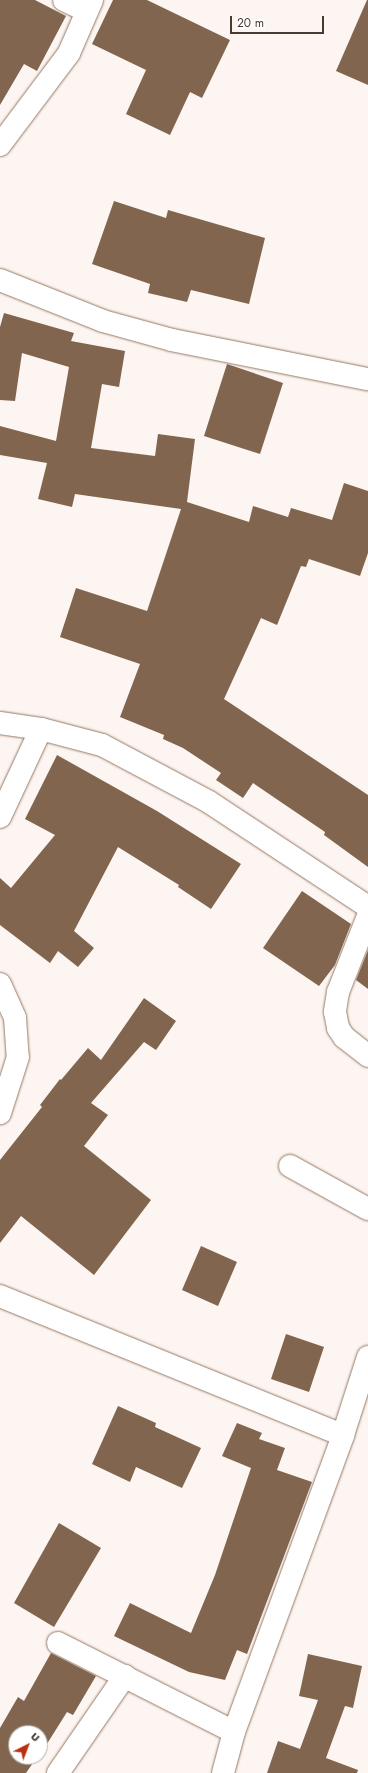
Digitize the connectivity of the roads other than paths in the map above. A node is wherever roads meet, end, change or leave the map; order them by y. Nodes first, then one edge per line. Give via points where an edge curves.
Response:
1 (64, 0) edge
2 (90, 5) edge
3 (0, 145) edge
4 (0, 280) edge
5 (368, 379) edge
6 (0, 723) edge
7 (41, 729) junction
8 (0, 816) edge
9 (368, 907) edge
10 (368, 916) edge
11 (0, 984) edge
12 (368, 1056) edge
13 (0, 1113) edge
14 (290, 1166) dead end
15 (368, 1209) edge
16 (0, 1296) edge
17 (368, 1357) edge
18 (364, 1380) edge
19 (343, 1435) junction
20 (58, 1642) dead end
21 (125, 1676) junction
22 (234, 1732) junction
23 (58, 1773) edge
24 (223, 1773) edge

1 - 2 street
2 - 3 street via 70,53
4 - 5 street via 103,321 172,340
6 - 7 street
7 - 8 street
7 - 9 street via 102,746 209,802
10 - 12 street via 338,992 335,1012 338,1028 344,1038
11 - 13 street via 15,1018 18,1035 18,1057
14 - 15 street
16 - 19 street
17 - 18 street
18 - 19 street
19 - 22 street
20 - 21 street
21 - 22 street
21 - 23 street
22 - 24 street

